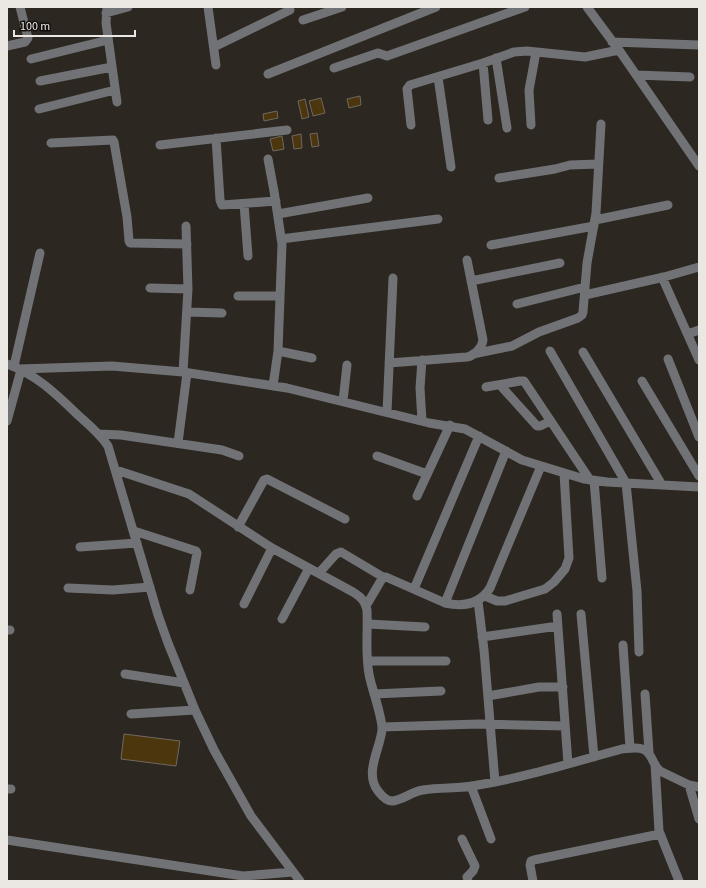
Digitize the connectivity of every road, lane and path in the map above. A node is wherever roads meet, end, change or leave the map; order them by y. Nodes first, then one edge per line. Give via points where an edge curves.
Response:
1 (20, 7) edge
2 (128, 7) edge
3 (208, 7) edge
4 (342, 7) edge
5 (436, 7) edge
6 (524, 7) edge
7 (587, 7) edge
8 (106, 10) edge
9 (290, 10) dead end
10 (303, 20) dead end
11 (108, 40) junction
12 (612, 42) junction
13 (699, 45) edge
14 (7, 46) edge
15 (214, 47) junction
16 (619, 50) junction
17 (536, 52) junction
18 (496, 58) junction
19 (31, 59) dead end
20 (483, 63) junction
21 (216, 65) dead end
22 (112, 67) junction
23 (334, 68) dead end
24 (268, 74) dead end
25 (636, 75) junction
26 (438, 76) junction
27 (690, 77) dead end
28 (40, 81) dead end
29 (115, 90) junction
30 (117, 102) dead end
31 (39, 109) dead end
32 (488, 120) dead end
33 (532, 124) dead end
34 (601, 124) dead end
35 (411, 125) dead end
36 (506, 128) dead end
37 (286, 130) dead end
38 (216, 138) junction
39 (51, 143) dead end
40 (160, 145) dead end
41 (696, 156) edge
42 (268, 159) dead end
43 (598, 164) junction
44 (699, 166) edge
45 (451, 167) dead end
46 (499, 178) dead end
47 (368, 198) dead end
48 (276, 201) junction
49 (244, 204) junction
50 (668, 206) dead end
51 (278, 214) junction
52 (438, 219) dead end
53 (594, 223) junction
54 (186, 226) dead end
55 (281, 239) junction
56 (186, 244) junction
57 (491, 245) dead end
58 (40, 253) dead end
59 (248, 256) dead end
60 (467, 260) dead end
61 (560, 263) dead end
62 (699, 266) edge
63 (662, 277) junction
64 (392, 278) dead end
65 (471, 281) junction
66 (150, 288) dead end
67 (188, 289) junction
68 (585, 291) junction
69 (238, 296) dead end
70 (280, 296) junction
71 (516, 304) dead end
72 (187, 312) junction
73 (222, 313) dead end
74 (699, 330) edge
75 (688, 334) junction
76 (278, 351) junction
77 (550, 352) dead end
78 (583, 352) dead end
79 (473, 354) junction
80 (312, 358) dead end
81 (668, 359) dead end
82 (422, 360) junction
83 (699, 360) edge
84 (389, 362) junction
85 (347, 365) dead end
86 (15, 367) edge
87 (185, 372) junction
88 (642, 381) dead end
89 (500, 384) junction
90 (274, 386) junction
91 (486, 387) dead end
92 (343, 401) junction
93 (387, 412) junction
94 (7, 421) edge
95 (422, 421) junction
96 (551, 421) junction
97 (450, 425) junction
98 (98, 434) junction
99 (480, 436) junction
100 (699, 437) edge
101 (178, 443) junction
102 (506, 452) junction
103 (239, 456) dead end
104 (377, 456) dead end
105 (541, 466) junction
106 (116, 470) junction
107 (564, 472) junction
108 (427, 474) junction
109 (699, 476) edge
110 (592, 480) junction
111 (626, 483) junction
112 (662, 485) junction
113 (699, 487) edge
114 (417, 496) dead end
115 (345, 519) dead end
116 (238, 527) junction
117 (134, 531) junction
118 (137, 543) junction
119 (80, 547) dead end
120 (272, 548) junction
121 (309, 568) junction
122 (319, 573) junction
123 (383, 577) junction
124 (602, 578) dead end
125 (150, 587) junction
126 (68, 588) dead end
127 (414, 589) junction
128 (190, 590) dead end
129 (481, 598) junction
130 (445, 603) junction
131 (244, 604) dead end
132 (366, 606) junction
133 (558, 614) dead end
134 (581, 614) dead end
135 (282, 619) dead end
136 (368, 624) junction
137 (558, 626) junction
138 (425, 627) dead end
139 (482, 637) junction
140 (623, 646) dead end
141 (639, 652) dead end
142 (368, 661) junction
143 (446, 661) dead end
144 (125, 674) dead end
145 (184, 683) junction
146 (563, 688) junction
147 (440, 691) dead end
148 (374, 694) junction
149 (645, 694) dead end
150 (488, 696) junction
151 (195, 710) junction
152 (131, 714) dead end
153 (490, 725) junction
154 (565, 726) junction
155 (382, 727) junction
156 (630, 748) junction
157 (649, 752) junction
158 (594, 757) junction
159 (568, 764) junction
160 (655, 764) junction
161 (495, 782) junction
162 (689, 785) junction
163 (471, 786) junction
164 (699, 787) edge
165 (699, 819) edge
166 (660, 834) junction
167 (462, 839) dead end
168 (491, 839) dead end
169 (7, 840) edge
170 (293, 872) junction
171 (300, 881) edge
172 (468, 881) edge
173 (533, 881) edge
174 (679, 881) edge

1 - 14 street via 28,38 25,42
2 - 8 street
3 - 15 street
4 - 10 street
5 - 24 street
6 - 23 street via 387,56 378,53
7 - 12 street
8 - 11 street
9 - 15 street
11 - 19 street
11 - 22 street
12 - 13 street
12 - 16 street
15 - 21 street
16 - 17 street via 585,57
16 - 25 street
17 - 18 street via 514,52
17 - 33 street via 529,90
18 - 20 street
18 - 36 street
20 - 26 street
20 - 32 street
22 - 28 street
22 - 29 street
25 - 27 street
25 - 41 street
26 - 35 street via 407,88
26 - 45 street
29 - 30 street
29 - 31 street
34 - 43 street
37 - 38 street
38 - 40 street
38 - 49 street via 220,203 224,206
39 - 56 street via 113,140 130,243
41 - 44 street
42 - 48 street
43 - 46 street via 570,165
43 - 53 street
47 - 51 street
48 - 49 street
48 - 51 street
49 - 59 street
50 - 53 street
51 - 55 street
52 - 55 street
53 - 57 street
53 - 68 street
54 - 56 street
55 - 70 street
56 - 67 street
58 - 86 street
60 - 65 street
61 - 65 street
62 - 63 street
63 - 68 street
63 - 75 street
64 - 84 street
65 - 79 street via 483,340
66 - 67 street
67 - 72 street
68 - 71 street
68 - 79 street via 584,312 578,318 539,332 512,346
69 - 70 street
70 - 76 street
72 - 73 street
72 - 87 street
74 - 75 street
75 - 83 street
76 - 80 street
76 - 90 street
77 - 111 street
78 - 112 street
79 - 82 street via 467,357
81 - 100 street
82 - 84 street
82 - 95 street
84 - 93 street
85 - 92 street
86 - 87 street via 102,366
86 - 94 street
86 - 98 street via 45,385
87 - 90 street
87 - 101 street
88 - 109 street
89 - 91 street
89 - 96 street via 537,426
89 - 96 street via 524,381
90 - 92 street
92 - 93 street
93 - 95 street
95 - 97 street
96 - 110 street
97 - 99 street
97 - 108 street
98 - 101 street
98 - 106 street via 108,446
99 - 102 street
99 - 127 street
101 - 103 street via 222,450
102 - 105 street
102 - 130 street
104 - 108 street
105 - 107 street
105 - 129 street via 490,588
106 - 116 street via 189,494
106 - 117 street
107 - 110 street
107 - 129 street via 569,558 566,569 545,589 505,601
108 - 114 street
110 - 111 street
110 - 124 street
111 - 112 street
111 - 141 street via 637,591
112 - 113 street
115 - 116 street via 267,478
116 - 120 street
117 - 118 street
117 - 128 street via 196,551
118 - 119 street
118 - 125 street
120 - 121 street
120 - 131 street
121 - 122 street
121 - 135 street
122 - 123 street via 336,554 341,552
122 - 132 street via 362,598
123 - 127 street
123 - 132 street
125 - 126 street via 113,590
125 - 145 street
127 - 130 street
129 - 130 street via 473,603
129 - 139 street
132 - 136 street
133 - 137 street
134 - 158 street
136 - 138 street
136 - 142 street
137 - 139 street
137 - 146 street
139 - 150 street
140 - 156 street
142 - 143 street
142 - 148 street
144 - 145 street
145 - 151 street
146 - 150 street via 539,687
146 - 154 street
147 - 148 street
148 - 155 street
149 - 157 street
150 - 153 street
151 - 152 street
151 - 170 street via 251,816
153 - 154 street
153 - 155 street
153 - 161 street
154 - 159 street
155 - 163 street via 372,772 373,782 386,799 399,800 425,789
156 - 157 street via 644,748
156 - 158 street
157 - 160 street
158 - 159 street
159 - 161 street
160 - 162 street via 660,771
160 - 166 street
161 - 163 street
162 - 164 street
162 - 165 street
163 - 168 street
166 - 173 street via 531,861
166 - 174 street
167 - 172 street via 475,866
169 - 170 street via 244,876
170 - 171 street

